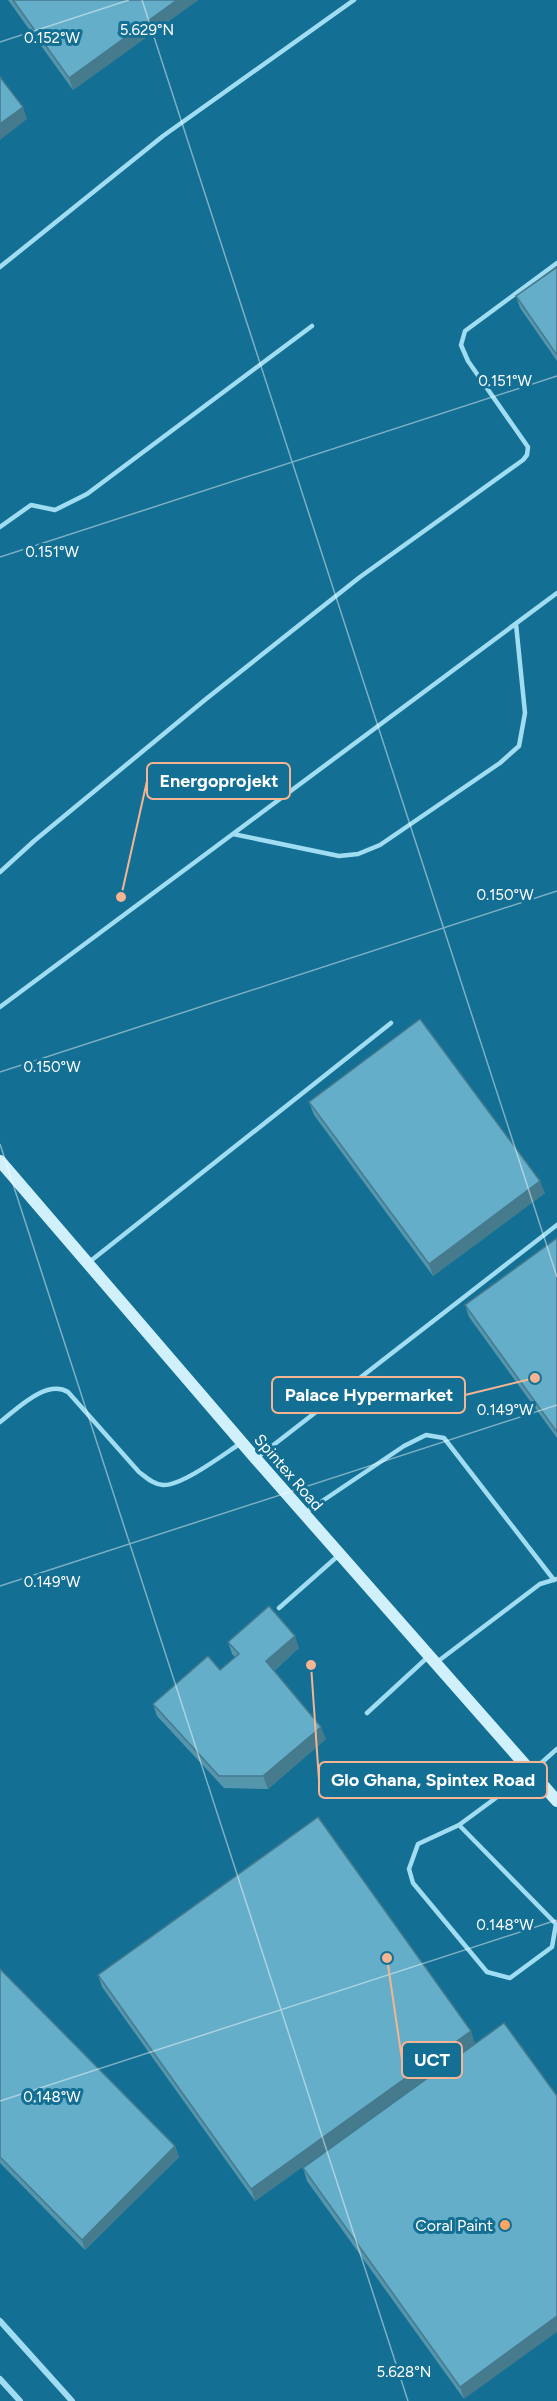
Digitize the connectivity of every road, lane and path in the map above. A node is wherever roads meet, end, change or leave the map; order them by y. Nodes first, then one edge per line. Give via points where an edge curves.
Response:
1 (354, 0) edge
2 (557, 263) edge
3 (0, 267) edge
4 (312, 326) dead end
5 (0, 527) edge
6 (557, 594) edge
7 (516, 624) junction
8 (234, 834) junction
9 (0, 872) edge
10 (0, 1007) edge
11 (391, 1023) dead end
12 (0, 1161) edge
13 (557, 1225) edge
14 (88, 1263) junction
15 (0, 1422) edge
16 (242, 1443) junction
17 (256, 1459) junction
18 (304, 1514) junction
19 (339, 1555) junction
20 (555, 1580) edge
21 (279, 1608) dead end
22 (432, 1660) junction
23 (367, 1713) dead end
24 (557, 1749) edge
25 (531, 1772) junction
26 (557, 1801) edge
27 (459, 1825) junction
28 (0, 2321) edge
29 (0, 2379) edge
30 (20, 2401) edge
31 (72, 2401) edge

1 - 3 lane via 163,136
2 - 9 lane via 465,331 461,345 528,447 523,460 351,584
4 - 5 lane via 87,494 55,510 31,505
6 - 7 lane
7 - 8 lane
7 - 8 lane via 525,712 519,746 500,763 380,845 358,854 339,856
8 - 10 lane
11 - 14 lane
12 - 14 main road, Spintex Road
13 - 17 lane
14 - 16 main road, Spintex Road
15 - 16 lane via 48,1389 62,1388 139,1472 153,1483 166,1485
16 - 17 main road, Spintex Road
17 - 18 main road, Spintex Road
18 - 19 main road, Spintex Road
18 - 20 lane via 404,1446 426,1435 444,1438
19 - 21 lane
19 - 22 main road, Spintex Road
20 - 22 lane via 540,1584
22 - 23 lane
22 - 25 main road, Spintex Road
24 - 25 lane
25 - 26 main road, Spintex Road
25 - 27 lane
27 - 27 lane via 556,1924 552,1947 510,1978 487,1972 413,1883 409,1869 418,1844
28 - 31 street
29 - 30 street

